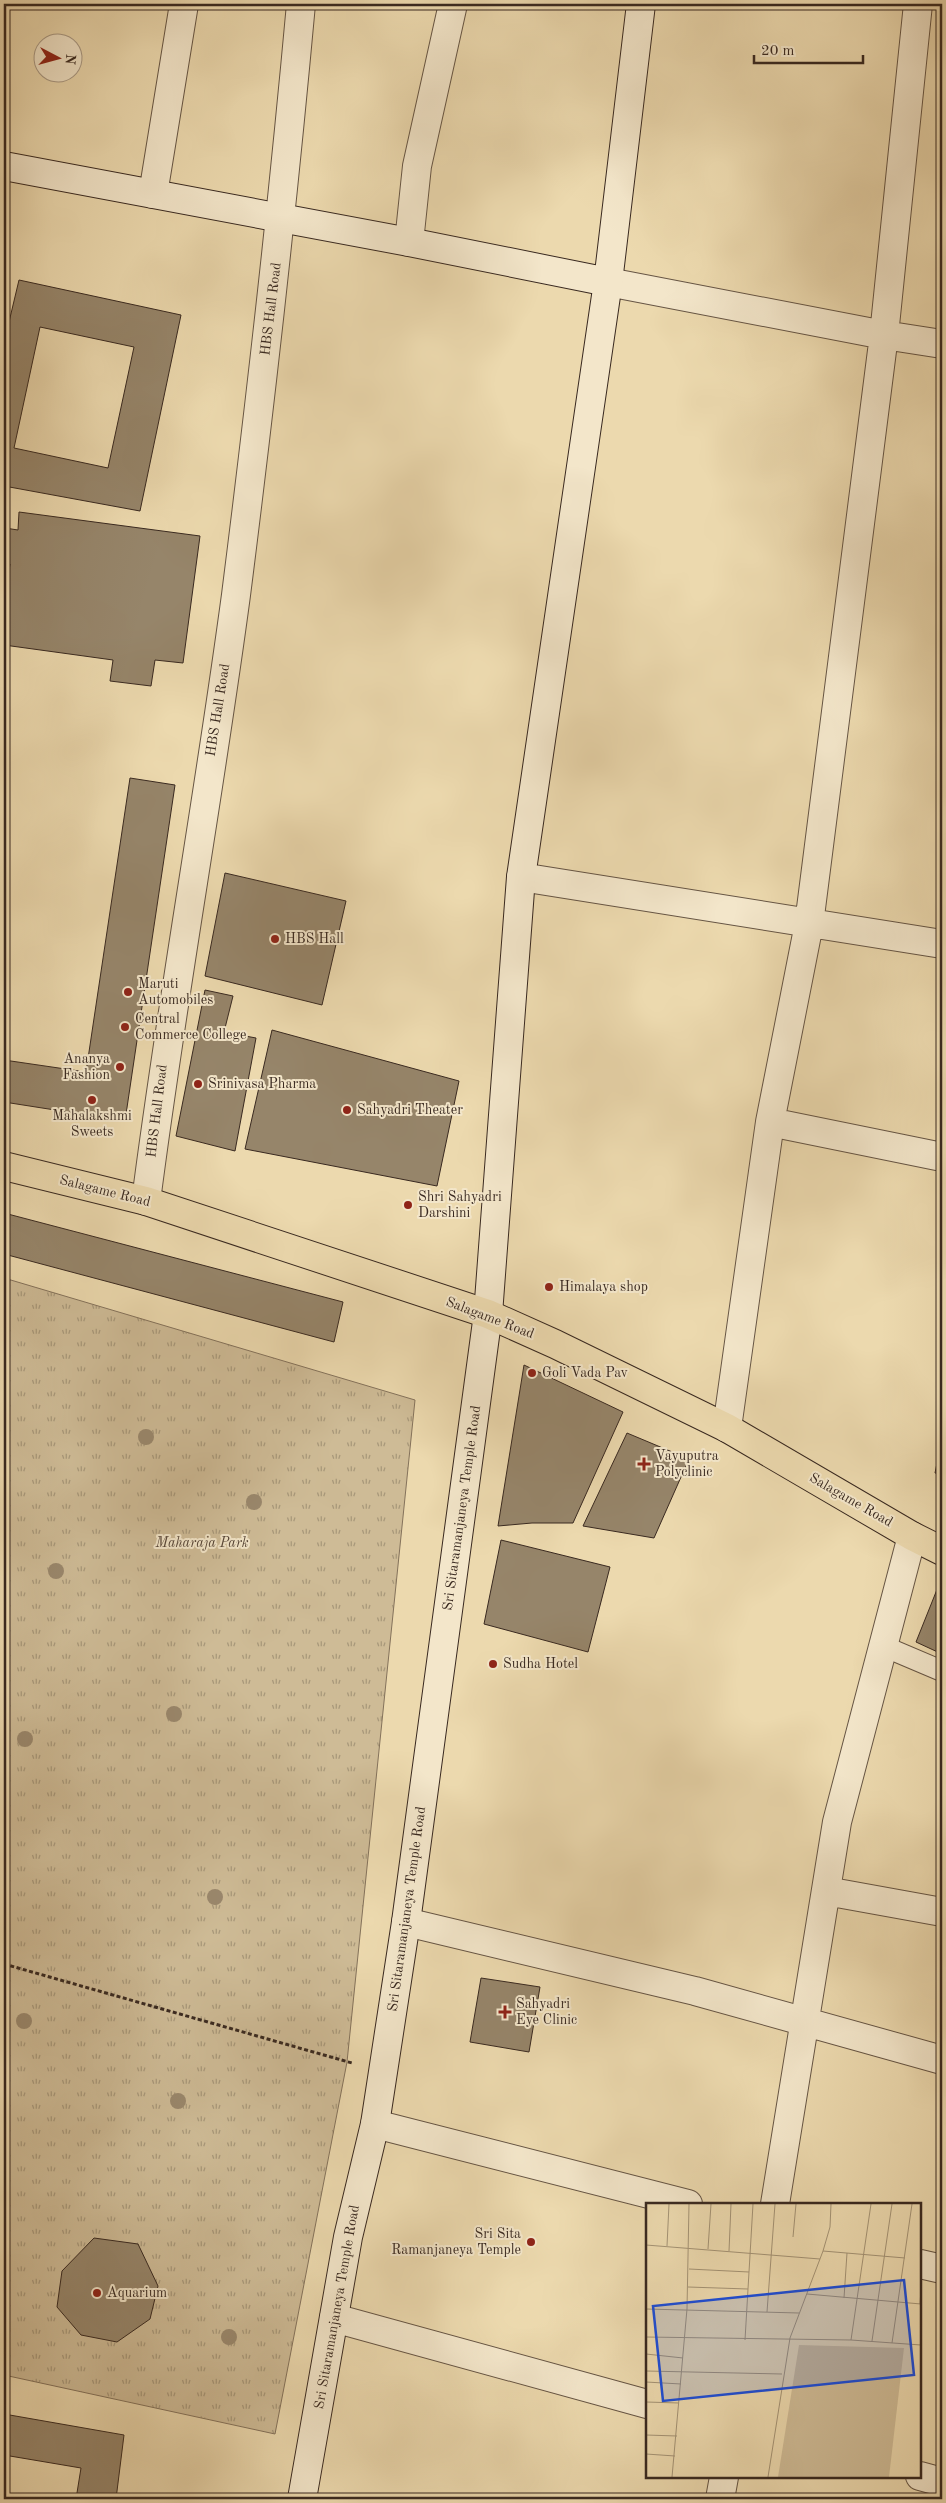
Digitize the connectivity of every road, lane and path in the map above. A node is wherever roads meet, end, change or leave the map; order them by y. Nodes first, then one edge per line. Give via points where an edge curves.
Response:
1 (184, 4) edge
2 (301, 4) edge
3 (452, 4) edge
4 (641, 4) edge
5 (918, 4) edge
6 (4, 166) edge
7 (153, 194) junction
8 (282, 218) junction
9 (409, 242) junction
10 (608, 282) junction
11 (884, 335) junction
12 (942, 344) edge
13 (520, 877) junction
14 (809, 924) junction
15 (942, 944) edge
16 (770, 1122) junction
17 (942, 1158) edge
18 (4, 1166) edge
19 (146, 1201) junction
20 (488, 1314) junction
21 (727, 1428) junction
22 (912, 1536) junction
23 (942, 1550) edge
24 (883, 1646) junction
25 (942, 1671) edge
26 (826, 1891) junction
27 (942, 1912) edge
28 (406, 1922) junction
29 (4, 1964) edge
30 (806, 2022) junction
31 (942, 2060) edge
32 (384, 2072) junction
33 (375, 2124) junction
34 (684, 2203) edge
35 (776, 2203) edge
36 (921, 2264) edge
37 (942, 2270) edge
38 (334, 2318) junction
39 (646, 2404) edge
40 (921, 2476) edge
41 (724, 2478) edge
42 (942, 2482) edge
43 (302, 2499) edge
44 (720, 2499) edge

1 - 7 street
2 - 8 street, HBS Hall Road
3 - 9 street via 417,166
4 - 10 street, Sri Sitaramanjaneya Temple Road
5 - 11 street
6 - 7 street
7 - 8 street
8 - 9 street
8 - 19 street, HBS Hall Road via 235,597 162,1070
9 - 10 street
10 - 11 street
10 - 13 street, Sri Sitaramanjaneya Temple Road
11 - 12 street
11 - 14 street
13 - 14 street
13 - 20 street, Sri Sitaramanjaneya Temple Road
14 - 15 street
14 - 16 street
16 - 17 street
16 - 21 street
18 - 19 main road, Salagame Road
19 - 20 main road, Salagame Road
20 - 21 main road, Salagame Road
20 - 28 street, Sri Sitaramanjaneya Temple Road
21 - 22 main road, Salagame Road
22 - 23 main road, Salagame Road
22 - 24 street
24 - 25 lane
24 - 26 street via 837,1822
26 - 27 street
26 - 30 street
28 - 30 street via 695,1991
28 - 32 street, Sri Sitaramanjaneya Temple Road
29 - 32 path
30 - 31 street
30 - 35 street
32 - 33 street, Sri Sitaramanjaneya Temple Road
33 - 34 street
33 - 38 street, Sri Sitaramanjaneya Temple Road via 348,2237
36 - 37 street
38 - 39 street
38 - 43 street, Sri Sitaramanjaneya Temple Road
40 - 42 street
41 - 44 street

